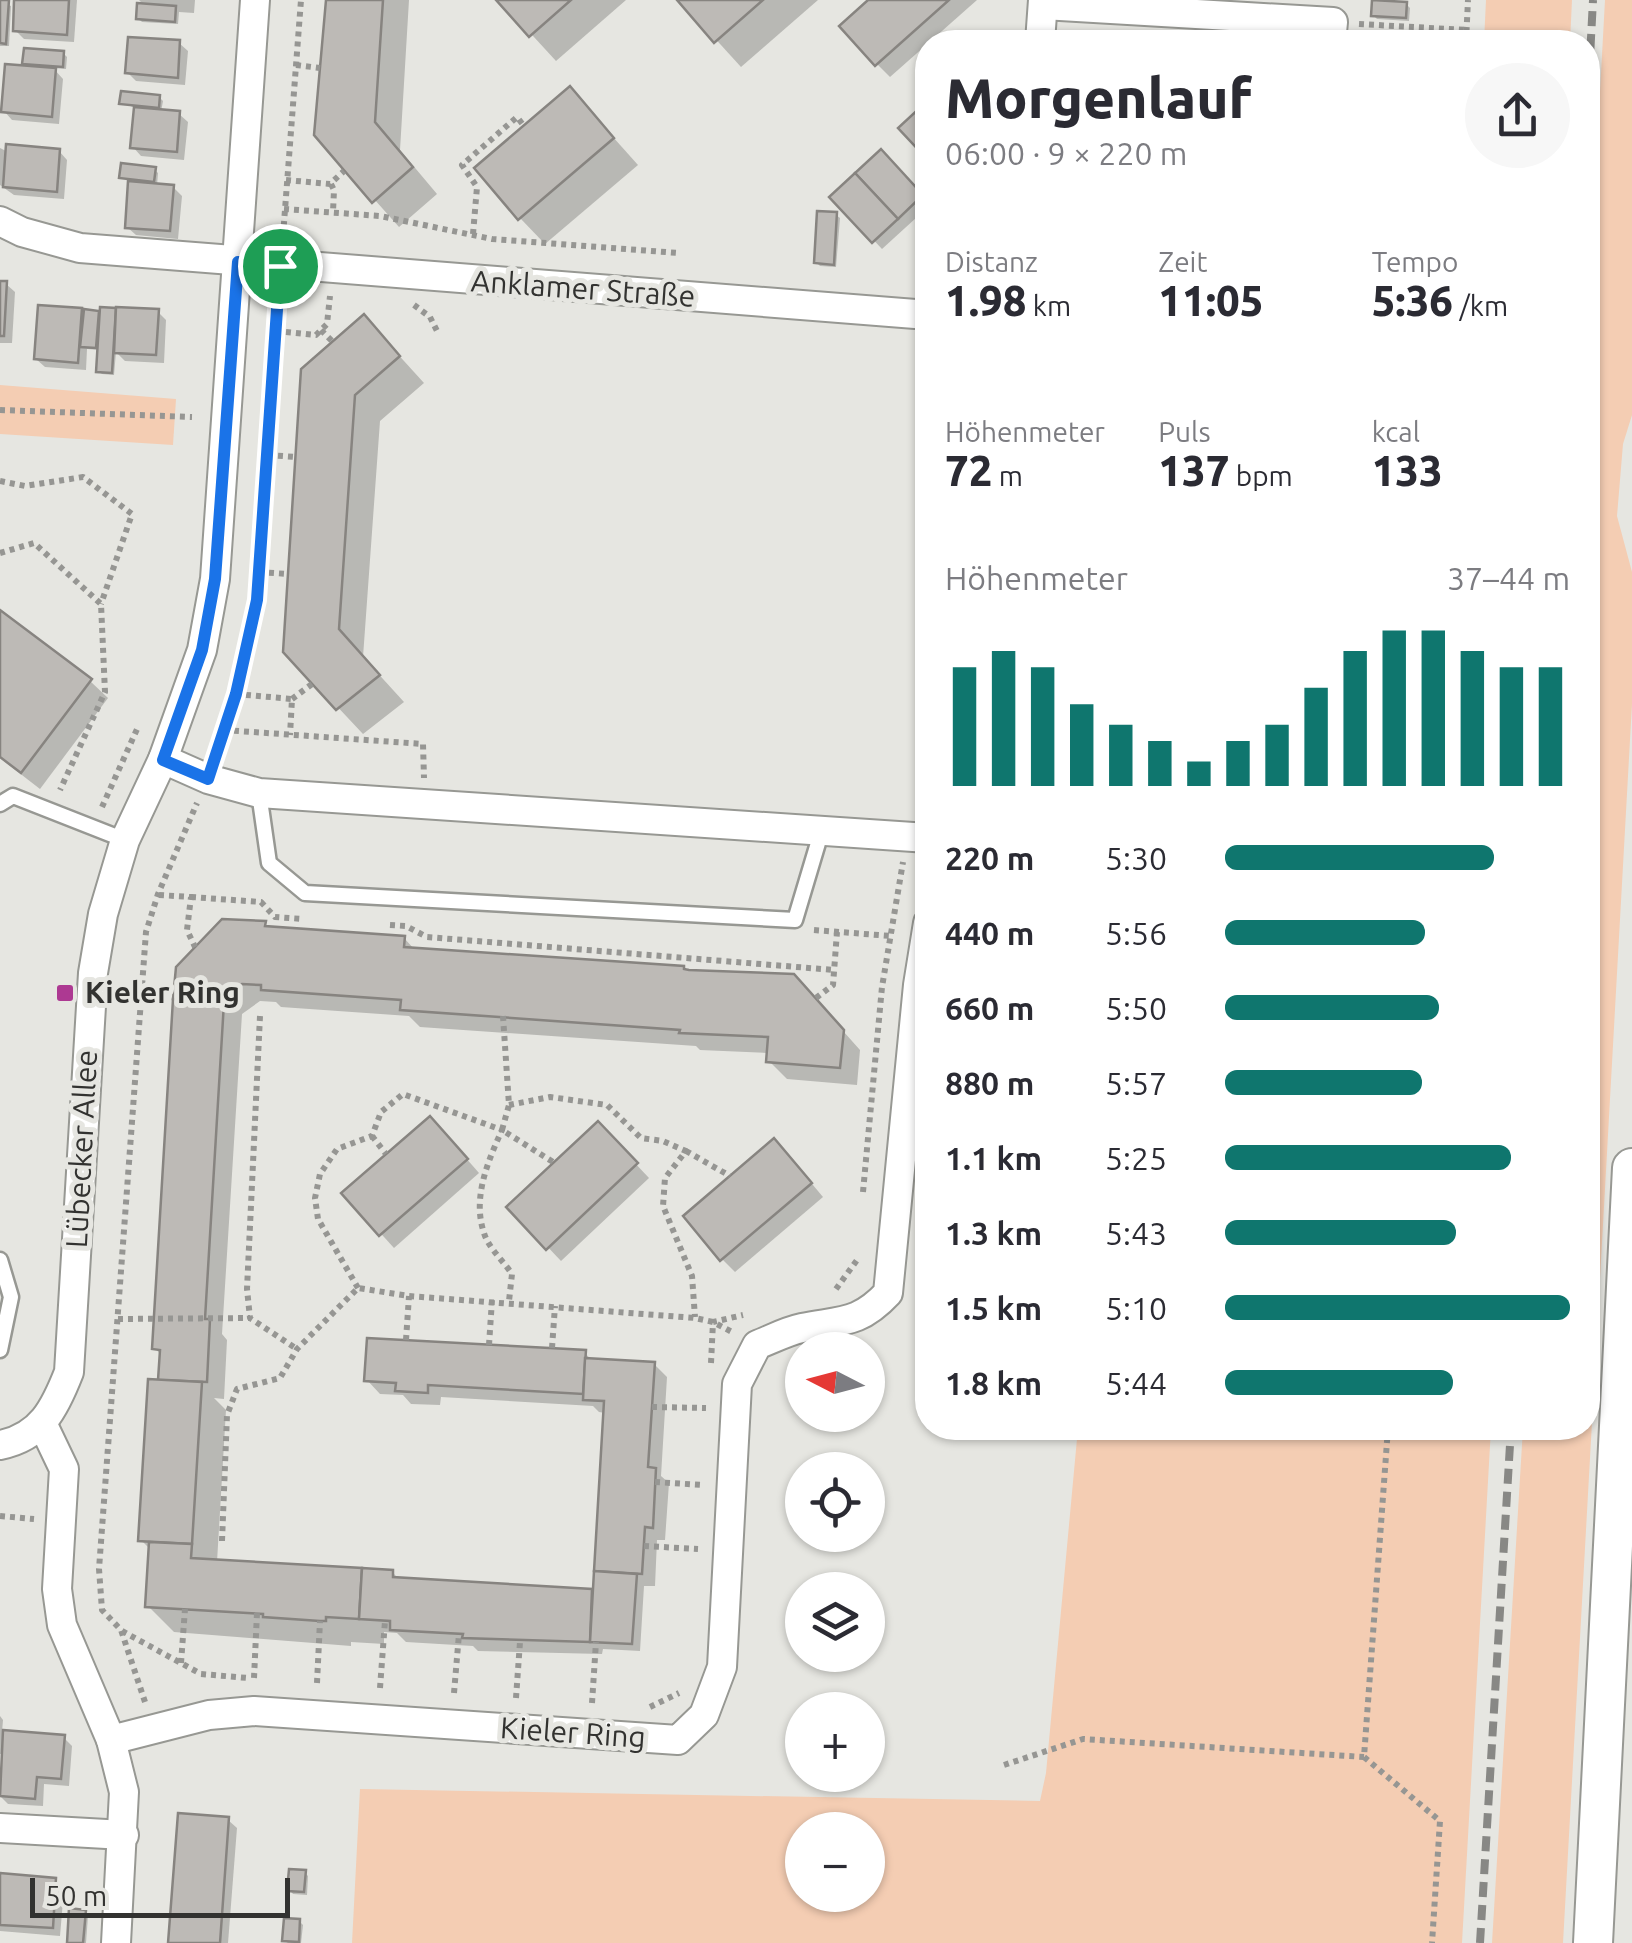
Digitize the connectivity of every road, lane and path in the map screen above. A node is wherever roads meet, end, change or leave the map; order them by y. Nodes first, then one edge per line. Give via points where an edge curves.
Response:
1 (255, 0) edge
2 (301, 0) edge
3 (1468, 0) edge
4 (1043, 2) edge
5 (1333, 22) edge
6 (1041, 30) edge
7 (1467, 30) joint
8 (296, 65) junction
9 (320, 68) dead end
10 (524, 126) dead end
11 (344, 172) dead end
12 (286, 180) junction
13 (330, 184) junction
14 (284, 209) junction
15 (332, 212) junction
16 (0, 220) edge
17 (473, 234) junction
18 (678, 253) dead end
19 (238, 262) junction
20 (280, 266) junction
21 (330, 294) dead end
22 (915, 315) edge
23 (321, 330) junction
24 (276, 332) junction
25 (332, 342) dead end
26 (194, 398) dead end
27 (0, 410) edge
28 (192, 418) junction
29 (191, 436) dead end
30 (268, 455) junction
31 (295, 457) dead end
32 (0, 481) edge
33 (0, 553) edge
34 (260, 572) junction
35 (288, 574) dead end
36 (101, 604) junction
37 (312, 684) dead end
38 (236, 694) junction
39 (292, 699) junction
40 (139, 726) dead end
41 (224, 730) junction
42 (290, 735) junction
43 (163, 760) junction
44 (208, 779) junction
45 (0, 786) edge
46 (259, 793) junction
47 (6, 800) edge
48 (424, 805) junction
49 (51, 810) junction
50 (92, 826) junction
51 (821, 833) junction
52 (915, 838) edge
53 (125, 840) junction
54 (915, 845) edge
55 (158, 894) junction
56 (190, 897) junction
57 (312, 920) dead end
58 (795, 920) junction
59 (387, 925) dead end
60 (836, 932) junction
61 (915, 932) edge
62 (889, 936) junction
63 (195, 946) dead end
64 (834, 970) junction
65 (816, 998) dead end
66 (260, 1016) dead end
67 (503, 1016) dead end
68 (915, 1035) edge
69 (509, 1105) junction
70 (502, 1130) junction
71 (372, 1136) junction
72 (686, 1151) junction
73 (386, 1154) dead end
74 (553, 1162) dead end
75 (1632, 1168) edge
76 (730, 1176) dead end
77 (862, 1204) dead end
78 (858, 1244) dead end
79 (0, 1260) edge
80 (358, 1288) junction
81 (828, 1294) dead end
82 (409, 1296) junction
83 (492, 1300) junction
84 (509, 1301) junction
85 (555, 1306) junction
86 (745, 1315) dead end
87 (250, 1318) junction
88 (694, 1318) junction
89 (118, 1319) junction
90 (713, 1322) junction
91 (406, 1340) dead end
92 (489, 1345) dead end
93 (757, 1345) junction
94 (1627, 1345) edge
95 (552, 1348) dead end
96 (296, 1349) junction
97 (0, 1350) edge
98 (710, 1374) dead end
99 (709, 1391) dead end
100 (652, 1407) dead end
101 (708, 1408) junction
102 (43, 1425) junction
103 (706, 1428) dead end
104 (1387, 1440) edge
105 (0, 1445) edge
106 (704, 1466) dead end
107 (655, 1482) dead end
108 (703, 1485) junction
109 (702, 1501) dead end
110 (700, 1533) dead end
111 (222, 1540) dead end
112 (644, 1546) dead end
113 (699, 1548) junction
114 (698, 1567) dead end
115 (185, 1609) dead end
116 (257, 1613) dead end
117 (320, 1620) dead end
118 (384, 1621) dead end
119 (121, 1630) junction
120 (458, 1634) dead end
121 (520, 1642) dead end
122 (596, 1642) dead end
123 (181, 1663) junction
124 (685, 1676) dead end
125 (254, 1678) junction
126 (270, 1679) dead end
127 (301, 1682) dead end
128 (316, 1683) junction
129 (332, 1684) dead end
130 (364, 1686) dead end
131 (380, 1688) junction
132 (398, 1689) dead end
133 (436, 1692) dead end
134 (454, 1693) junction
135 (470, 1694) dead end
136 (500, 1697) dead end
137 (516, 1698) junction
138 (535, 1699) dead end
139 (573, 1702) dead end
140 (592, 1704) junction
141 (611, 1705) dead end
142 (649, 1708) dead end
143 (153, 1727) junction
144 (111, 1740) junction
145 (1364, 1757) junction
146 (1004, 1765) dead end
147 (0, 1828) edge
148 (124, 1834) junction
149 (116, 1943) edge
150 (1432, 1943) edge
151 (1594, 1943) edge

1 - 19 street, Lübecker Allee
2 - 8 path
3 - 7 path
4 - 5 street
4 - 6 street
5 - 7 path
8 - 9 path
8 - 12 path
10 - 17 path via 516,117 462,166 477,188
11 - 13 path
12 - 13 path
12 - 14 path
13 - 15 path
14 - 15 path
14 - 20 path
15 - 17 path
16 - 19 street, Anklamer Straße via 80,248
17 - 18 path
19 - 20 street, Anklamer Straße
19 - 43 street, Lübecker Allee via 215,579 202,650
20 - 22 street, Anklamer Straße
20 - 24 path
21 - 23 path
23 - 24 path
23 - 25 path
24 - 30 path
26 - 28 path
27 - 28 path
28 - 29 path
30 - 31 path
30 - 34 path
32 - 36 path via 24,486 83,477 132,514
33 - 36 path via 34,543
34 - 35 path
34 - 38 path
36 - 49 path via 105,692
37 - 39 path
38 - 39 path
38 - 41 path
39 - 42 path
40 - 50 path
41 - 42 path
41 - 44 path
42 - 48 path via 423,744
43 - 44 street
43 - 53 street, Lübecker Allee
44 - 46 street
44 - 55 path
45 - 47 lane
46 - 48 street
46 - 58 lane via 269,863 304,893
47 - 49 lane
48 - 51 street
49 - 50 lane
50 - 53 lane
51 - 52 street
51 - 58 lane
53 - 102 street, Lübecker Allee via 93,974 69,1372
54 - 62 path
55 - 56 path
55 - 89 path via 146,932
56 - 57 path via 261,902 275,917
56 - 63 path via 187,930
58 - 60 path
59 - 64 path via 427,937
60 - 62 path
60 - 64 path
61 - 62 path
62 - 77 path
64 - 65 path via 833,985
66 - 87 path
67 - 69 path
68 - 93 street via 888,1293 852,1321 797,1329
69 - 70 path
69 - 72 path via 550,1098 608,1105 641,1138
70 - 71 path via 404,1094 381,1112
70 - 74 path
70 - 84 path via 483,1173 482,1200 484,1234 512,1274
71 - 73 path
71 - 80 path via 337,1149 320,1174 315,1198 318,1219
72 - 76 path
72 - 88 path via 665,1178 664,1206 692,1276
75 - 94 main road
78 - 81 path via 857,1263
79 - 97 lane via 11,1297
80 - 82 path
80 - 96 path
82 - 83 path
82 - 91 path
83 - 84 path
83 - 92 path
84 - 85 path
85 - 88 path
85 - 95 path
86 - 90 path
87 - 89 path
87 - 96 path
88 - 90 path
89 - 119 path via 99,1568 102,1610
90 - 93 path
90 - 98 path
93 - 143 street, Kieler Ring via 738,1384 722,1667 704,1715 678,1740 254,1711
94 - 151 main road
96 - 111 path via 280,1378 237,1388 227,1414
99 - 101 path
100 - 101 path
101 - 103 path
102 - 105 street
102 - 144 street via 64,1469 57,1589 62,1625
104 - 145 path
106 - 108 path
107 - 108 path
108 - 109 path
110 - 113 path
112 - 113 path
113 - 114 path
115 - 123 path
116 - 125 path
117 - 128 path
118 - 131 path
119 - 123 path
119 - 143 path
120 - 134 path
121 - 137 path
122 - 140 path
123 - 125 path via 201,1674
124 - 142 path via 679,1692
125 - 126 path
127 - 128 path
128 - 129 path
130 - 131 path
131 - 132 path
133 - 134 path
134 - 135 path
136 - 137 path
137 - 138 path
139 - 140 path
140 - 141 path
143 - 144 street, Kieler Ring
144 - 148 street via 124,1792
145 - 146 path via 1083,1740
145 - 150 path via 1440,1821
147 - 148 street
148 - 149 street

